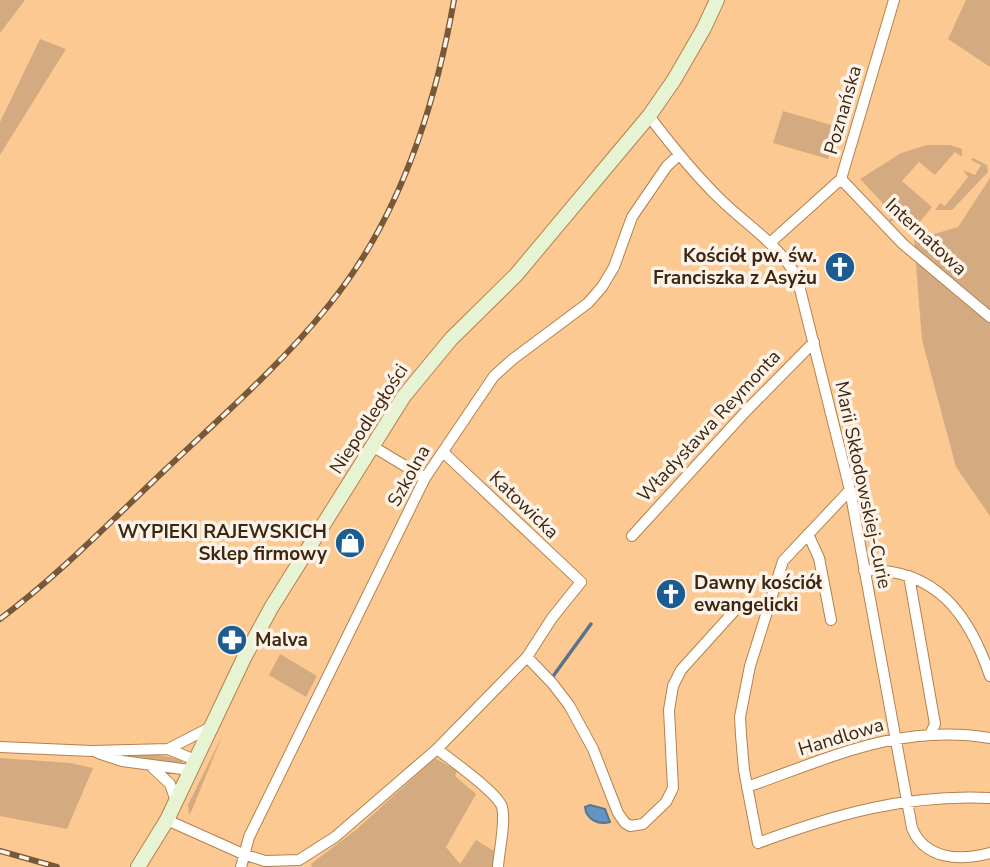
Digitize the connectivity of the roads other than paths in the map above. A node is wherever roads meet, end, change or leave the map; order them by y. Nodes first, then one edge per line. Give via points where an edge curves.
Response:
1 (717, 0) edge
2 (894, 0) edge
3 (649, 116) junction
4 (679, 155) junction
5 (841, 179) junction
6 (771, 242) junction
7 (990, 317) edge
8 (814, 342) junction
9 (372, 446) junction
10 (443, 452) junction
11 (425, 478) junction
12 (850, 490) junction
13 (808, 534) junction
14 (632, 536) dead end
15 (864, 570) junction
16 (909, 576) junction
17 (737, 608) dead end
18 (831, 620) dead end
19 (527, 657) junction
20 (990, 676) edge
21 (211, 727) junction
22 (930, 736) junction
23 (896, 738) junction
24 (990, 738) edge
25 (0, 747) edge
26 (168, 749) junction
27 (437, 749) junction
28 (92, 751) junction
29 (193, 765) junction
30 (151, 766) junction
31 (747, 787) junction
32 (990, 798) edge
33 (176, 800) junction
34 (906, 800) junction
35 (167, 820) junction
36 (990, 853) edge
37 (243, 854) junction
38 (138, 867) edge
39 (241, 867) edge
40 (498, 867) edge

1 - 3 main road, Niepodległości via 686,60
2 - 5 street, Poznańska
3 - 4 street, Marii Skłodowskiej-Curie
3 - 9 main road, Niepodległości via 516,275 422,372
4 - 6 street, Marii Skłodowskiej-Curie via 720,199
4 - 10 street, Szkolna via 632,217 602,287 589,303 494,376
5 - 6 street, Poznańska
5 - 7 street, Internatowa via 903,244
6 - 8 street, Marii Skłodowskiej-Curie via 797,277
8 - 12 street, Marii Skłodowskiej-Curie
8 - 14 street, Władysława Reymonta
9 - 11 street
9 - 21 main road, Niepodległości via 271,608
10 - 11 street, Szkolna
10 - 19 street, Katowicka via 581,582
11 - 37 street, Szkolna
12 - 13 street
12 - 15 street, Marii Skłodowskiej-Curie
13 - 18 street via 817,550
13 - 31 street via 783,561 744,691 741,735
15 - 16 street via 885,569
15 - 23 street, Marii Skłodowskiej-Curie
16 - 20 street via 951,601 969,626
16 - 22 street via 935,724
17 - 19 street via 681,670 673,686 669,710 673,788 666,802 643,824 630,826 618,813 593,749 569,705
19 - 27 street
21 - 26 street
21 - 29 main road, Niepodległości
22 - 23 street, Handlowa
22 - 24 street, Handlowa
23 - 31 street, Handlowa
23 - 34 street, Marii Skłodowskiej-Curie
25 - 28 street
26 - 28 street
26 - 29 street
27 - 37 street via 335,837 299,860 265,861
27 - 40 street via 501,804
28 - 30 street
29 - 30 street
29 - 33 main road, Niepodległości
30 - 33 street via 170,784
31 - 34 street via 758,843
32 - 34 street
33 - 35 main road, Niepodległości
34 - 36 street, Marii Skłodowskiej-Curie via 917,840 928,849 969,859
35 - 37 street
35 - 38 main road, Niepodległości
37 - 39 street, Szkolna

